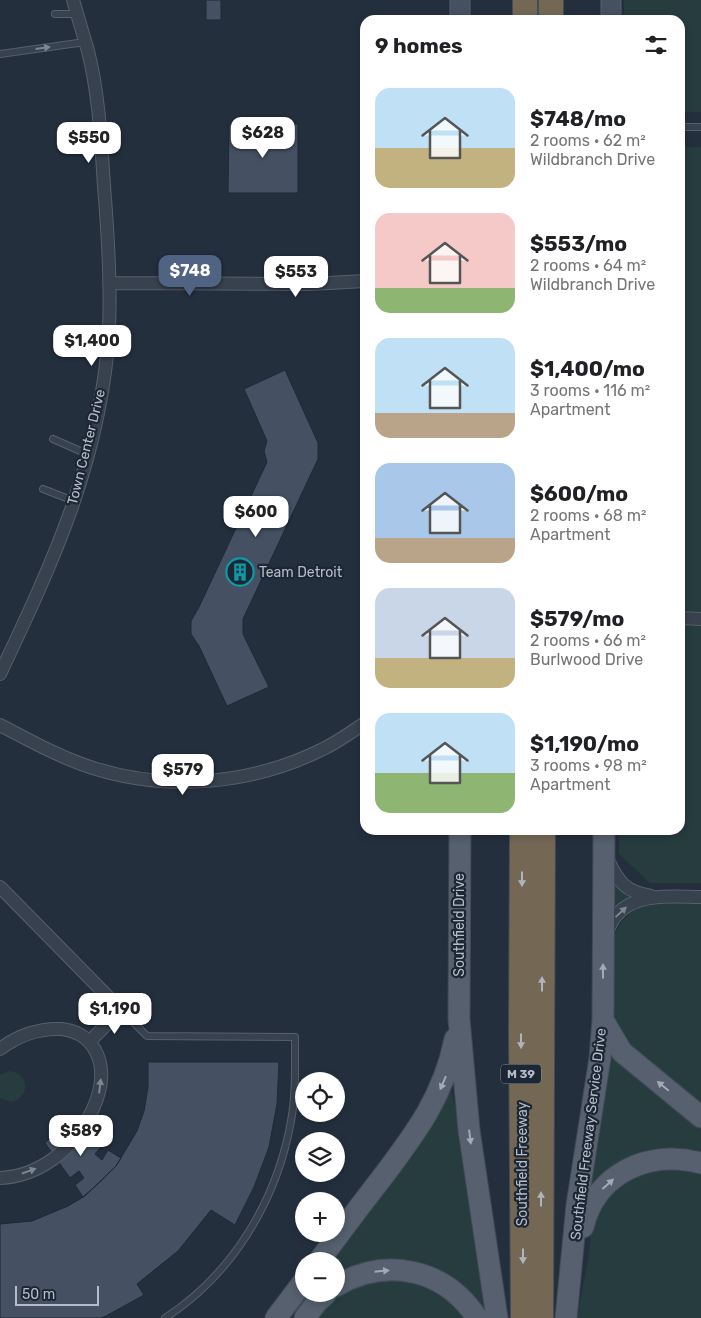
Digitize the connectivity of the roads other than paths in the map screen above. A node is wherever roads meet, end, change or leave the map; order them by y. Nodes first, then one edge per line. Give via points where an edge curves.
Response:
1 (72, 0) edge
2 (460, 0) edge
3 (525, 0) edge
4 (551, 0) edge
5 (611, 0) edge
6 (54, 14) dead end
7 (77, 14) junction
8 (460, 15) edge
9 (525, 15) edge
10 (551, 15) edge
11 (611, 15) edge
12 (85, 42) junction
13 (0, 54) edge
14 (685, 126) edge
15 (701, 127) edge
16 (360, 281) edge
17 (109, 283) junction
18 (310, 284) junction
19 (360, 288) edge
20 (53, 439) dead end
21 (87, 454) junction
22 (43, 489) dead end
23 (74, 501) junction
24 (685, 618) edge
25 (701, 619) edge
26 (0, 674) edge
27 (0, 725) edge
28 (360, 726) edge
29 (460, 835) edge
30 (522, 835) edge
31 (543, 835) edge
32 (604, 840) edge
33 (0, 887) edge
34 (655, 897) junction
35 (701, 897) edge
36 (603, 945) junction
37 (121, 1010) junction
38 (459, 1019) junction
39 (603, 1020) junction
40 (90, 1041) junction
41 (0, 1049) edge
42 (701, 1117) edge
43 (701, 1163) edge
44 (0, 1178) edge
45 (326, 1252) edge
46 (571, 1276) junction
47 (345, 1282) edge
48 (295, 1293) edge
49 (317, 1302) edge
50 (165, 1318) edge
51 (276, 1318) edge
52 (305, 1318) edge
53 (477, 1318) edge
54 (496, 1318) edge
55 (523, 1318) edge
56 (541, 1318) edge
57 (566, 1318) edge

1 - 7 street, Town Center Drive
2 - 8 main road
3 - 9 highway
4 - 10 highway
5 - 11 main road
6 - 7 lane
7 - 12 street, Town Center Drive
13 -> 12 lane
12 - 17 street, Town Center Drive via 95,90 100,139
14 - 15 lane
16 - 18 street
17 - 18 street
17 - 21 street, Town Center Drive via 105,370
18 - 19 street
20 - 21 lane
21 - 23 street, Town Center Drive
22 - 23 lane
23 - 26 street, Town Center Drive via 53,560
24 - 25 street
27 - 28 street via 88,766 132,777 177,782 228,779 276,768 324,749
29 - 38 main road, Southfield Drive
30 -> 55 highway, Southfield Freeway / M 39
56 -> 31 highway, Southfield Freeway / M 39
32 - 34 street via 613,872 626,888 636,894
32 - 36 main road, Southfield Freeway Service Drive
33 - 37 street
34 - 35 street
36 -> 34 street via 609,925 623,908 635,901
39 -> 36 main road, Southfield Freeway Service Drive
37 - 40 street
37 - 50 lane via 147,1036 295,1037 292,1119 282,1163 260,1215 211,1280
38 -> 45 main road via 449,1066 428,1113
38 -> 54 main road via 470,1138
42 -> 39 main road via 622,1052
39 - 46 main road, Southfield Freeway Service Drive via 577,1205
40 - 41 street via 69,1030 54,1029 26,1035
44 -> 40 street via 46,1164 81,1131 98,1096 101,1082 97,1053
46 -> 43 main road via 585,1218 604,1187 617,1176 649,1161 676,1158
46 - 57 main road, Southfield Freeway Service Drive
47 -> 53 main road via 379,1270 408,1271 436,1280 452,1290
48 - 51 main road
49 - 52 main road

